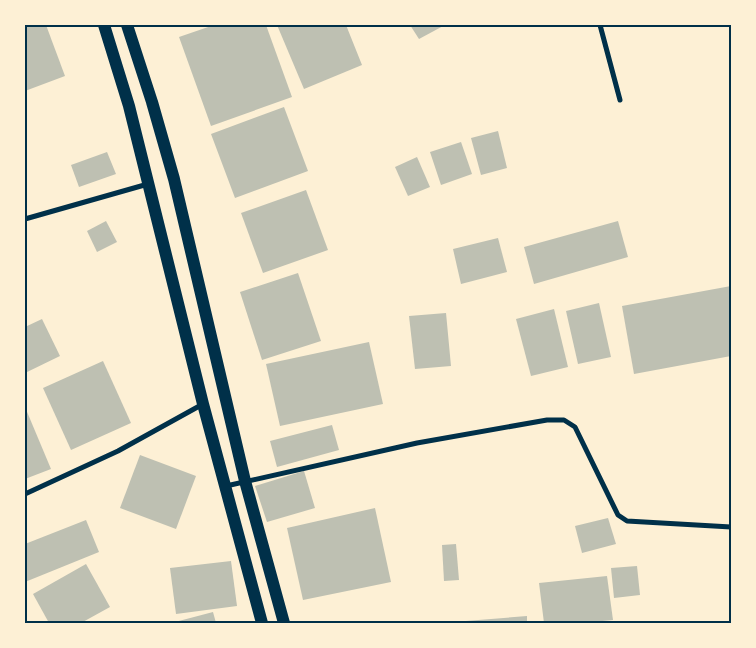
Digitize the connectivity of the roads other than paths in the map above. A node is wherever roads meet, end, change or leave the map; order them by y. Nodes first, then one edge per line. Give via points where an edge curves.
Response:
1 (104, 25) edge
2 (127, 25) edge
3 (600, 25) edge
4 (620, 100) dead end
5 (149, 184) junction
6 (25, 218) edge
7 (203, 404) junction
8 (245, 481) junction
9 (225, 486) junction
10 (25, 494) edge
11 (731, 527) edge
12 (262, 623) edge
13 (284, 623) edge

1 - 5 main road
2 - 8 main road via 174,179
3 - 4 street
5 - 6 street
5 - 7 main road
7 - 9 main road
7 - 10 street via 118,451
8 - 9 street
8 - 11 street via 417,443 547,420 564,420 574,426 618,515 627,521
8 - 13 main road
9 - 12 main road

